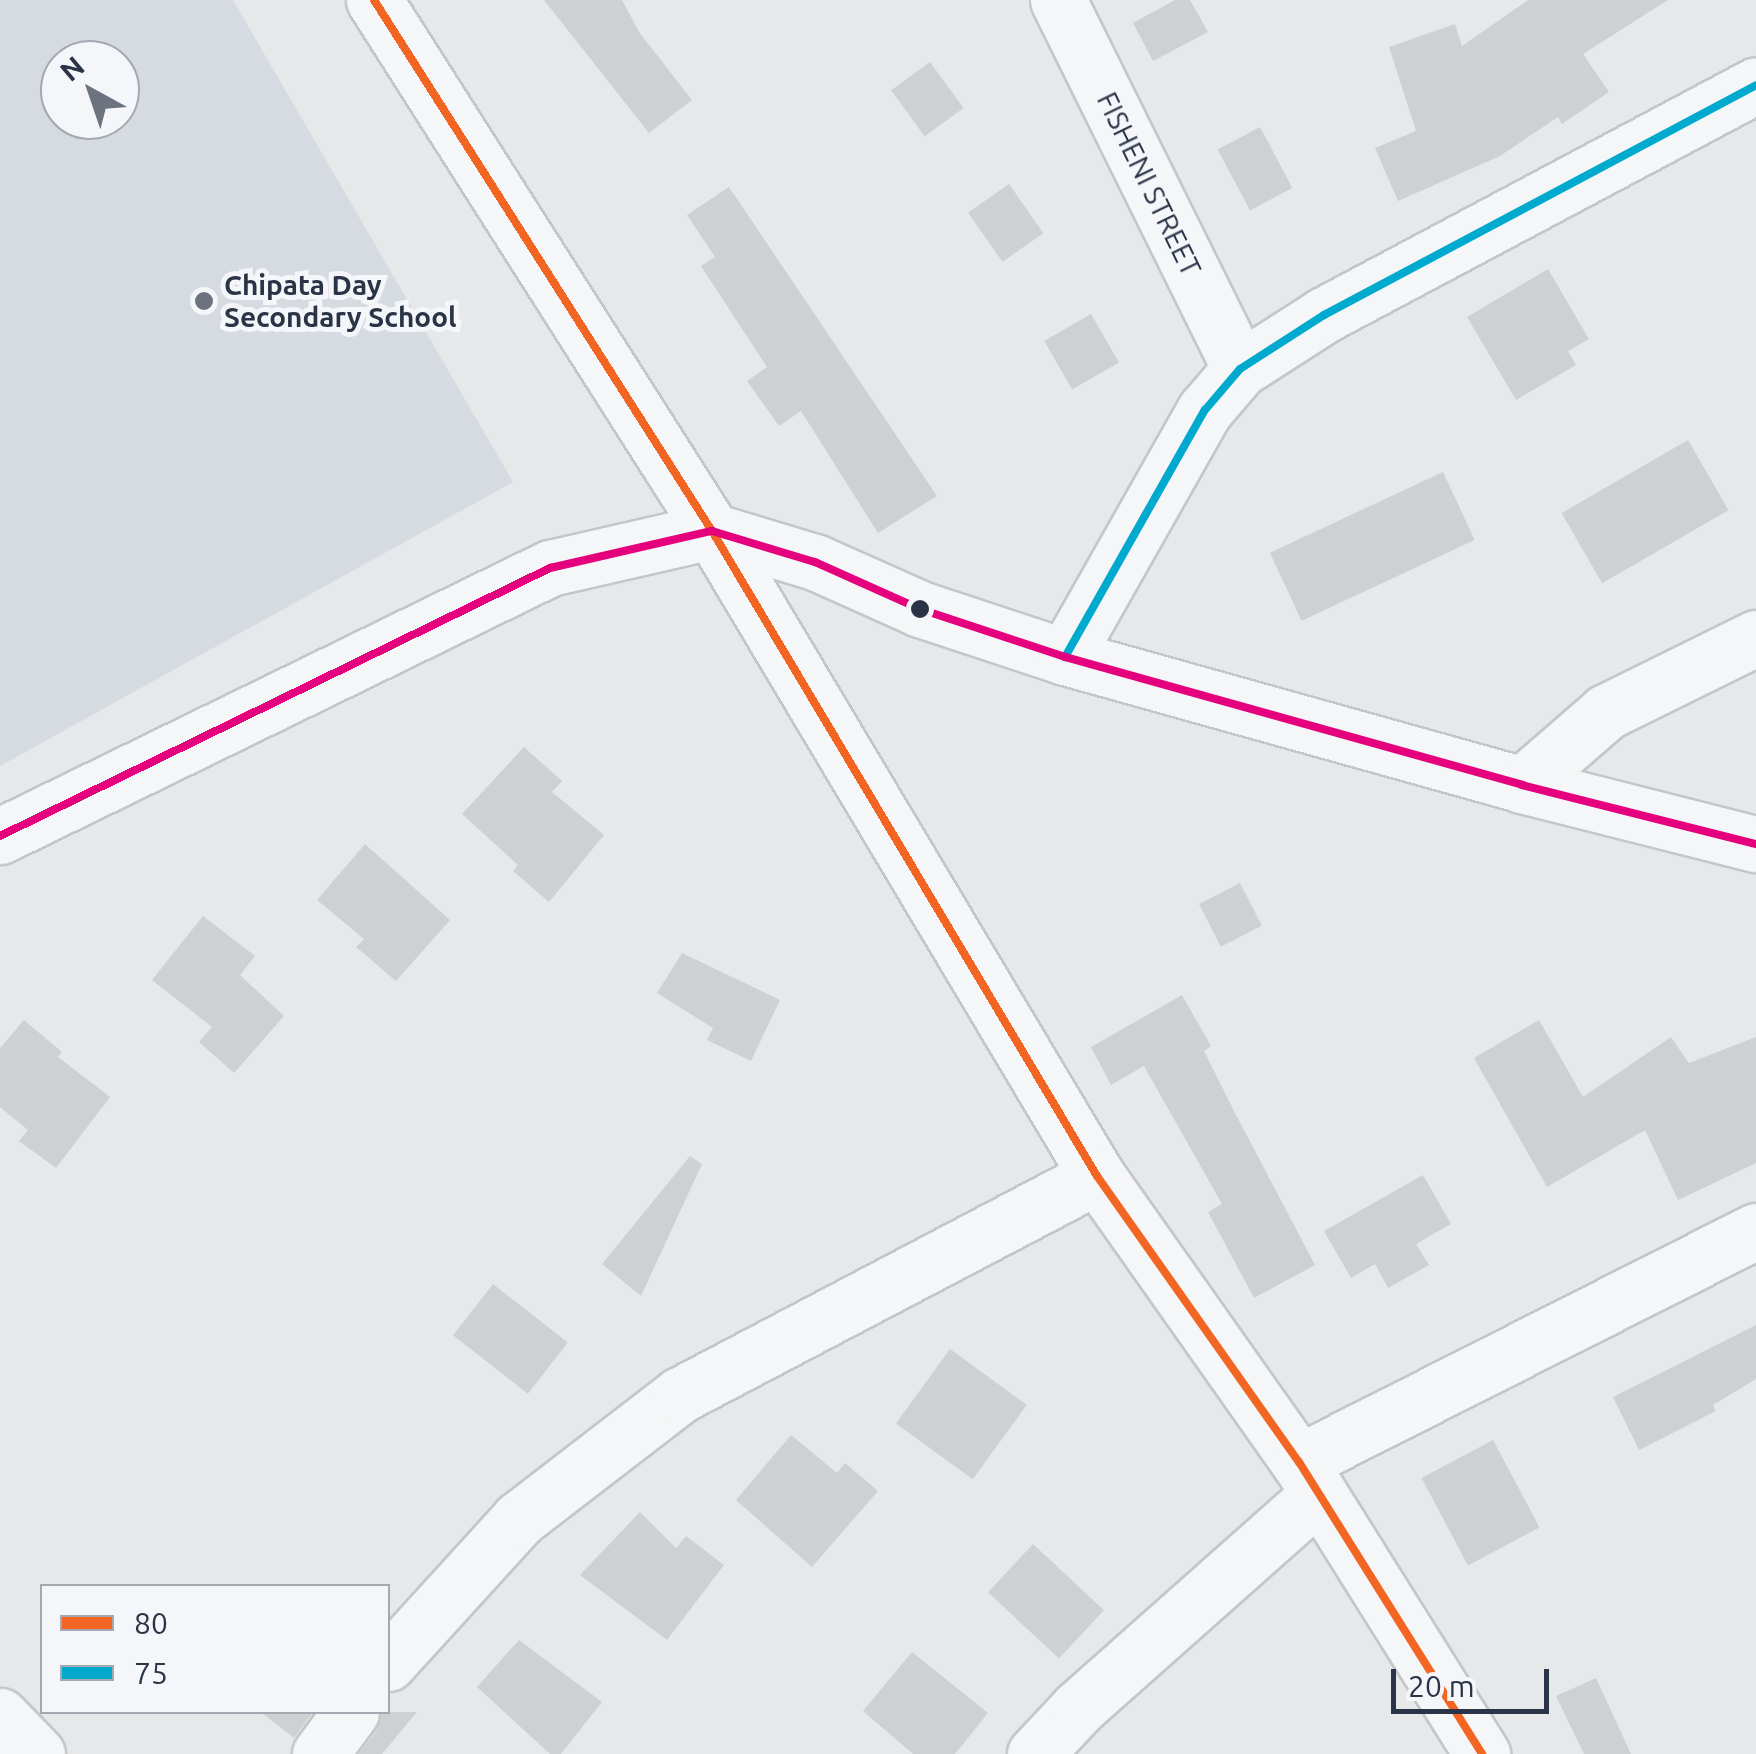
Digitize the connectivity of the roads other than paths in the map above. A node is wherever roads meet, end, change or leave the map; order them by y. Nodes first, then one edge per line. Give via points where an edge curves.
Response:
1 (374, 0) edge
2 (1058, 0) edge
3 (1756, 85) edge
4 (1240, 369) junction
5 (712, 531) junction
6 (1756, 638) edge
7 (1065, 657) junction
8 (1522, 785) junction
9 (0, 836) edge
10 (1756, 844) edge
11 (1097, 1176) junction
12 (1756, 1230) edge
13 (1309, 1478) junction
14 (390, 1662) edge
15 (350, 1714) edge
16 (0, 1716) edge
17 (37, 1754) edge
18 (320, 1754) edge
19 (1035, 1754) edge
20 (1482, 1754) edge

1 - 5 street
2 - 4 street, FISHENI STREET
3 - 4 street via 1324,315
4 - 7 street via 1205,410
5 - 7 street via 815,562 920,609
5 - 9 street via 550,568
5 - 11 street
6 - 8 street via 1606,712
7 - 8 street
8 - 10 street
11 - 13 street
11 - 14 street via 680,1396 519,1519
12 - 13 street
13 - 19 street
13 - 20 street
15 - 18 street
16 - 17 street

